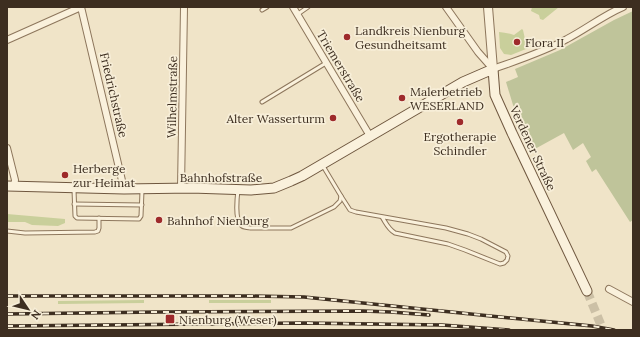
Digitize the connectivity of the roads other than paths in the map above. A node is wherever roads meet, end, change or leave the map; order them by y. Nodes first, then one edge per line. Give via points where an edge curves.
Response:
1 (81, 7) edge
2 (184, 7) edge
3 (267, 7) edge
4 (293, 7) edge
5 (308, 7) edge
6 (446, 7) edge
7 (488, 7) edge
8 (623, 7) edge
9 (262, 10) dead end
10 (298, 14) junction
11 (7, 40) edge
12 (326, 63) junction
13 (493, 70) junction
14 (262, 102) dead end
15 (370, 136) junction
16 (7, 148) edge
17 (322, 164) junction
18 (11, 186) edge
19 (74, 188) junction
20 (180, 188) junction
21 (124, 189) junction
22 (142, 189) junction
23 (238, 190) junction
24 (341, 196) junction
25 (74, 204) junction
26 (142, 206) junction
27 (382, 217) junction
28 (99, 218) junction
29 (7, 231) edge
30 (609, 289) dead end
31 (587, 291) tunnel mouth
32 (633, 302) edge

1 - 11 street
1 - 21 street, Friedrichstraße
2 - 20 street, Wilhelmstraße
3 - 9 lane
4 - 10 street, Triemerstraße
5 - 10 lane
6 - 13 street
7 - 13 street, Verdener Straße
8 - 13 street via 555,45
10 - 12 street, Triemerstraße
12 - 14 lane
12 - 15 street, Triemerstraße
13 - 15 main road, Bahnhofstraße via 464,82
13 - 31 main road, Verdener Straße via 496,95 512,133
15 - 17 main road, Bahnhofstraße
16 - 18 street via 15,180
17 - 23 main road, Bahnhofstraße via 282,186 263,190
17 - 24 lane
18 - 19 main road, Bahnhofstraße
19 - 21 main road, Bahnhofstraße
19 - 25 lane
20 - 22 main road, Bahnhofstraße
20 - 23 main road, Bahnhofstraße
21 - 22 main road, Bahnhofstraße
22 - 26 lane
23 - 24 lane via 237,217 240,225 250,228 291,228 334,207
24 - 27 lane via 350,210
25 - 26 lane
25 - 28 lane via 77,218
26 - 28 lane via 139,219
27 - 27 lane via 468,234 506,252 507,260 500,264 448,244 394,233
28 - 29 lane via 99,229 95,232
30 - 32 street

